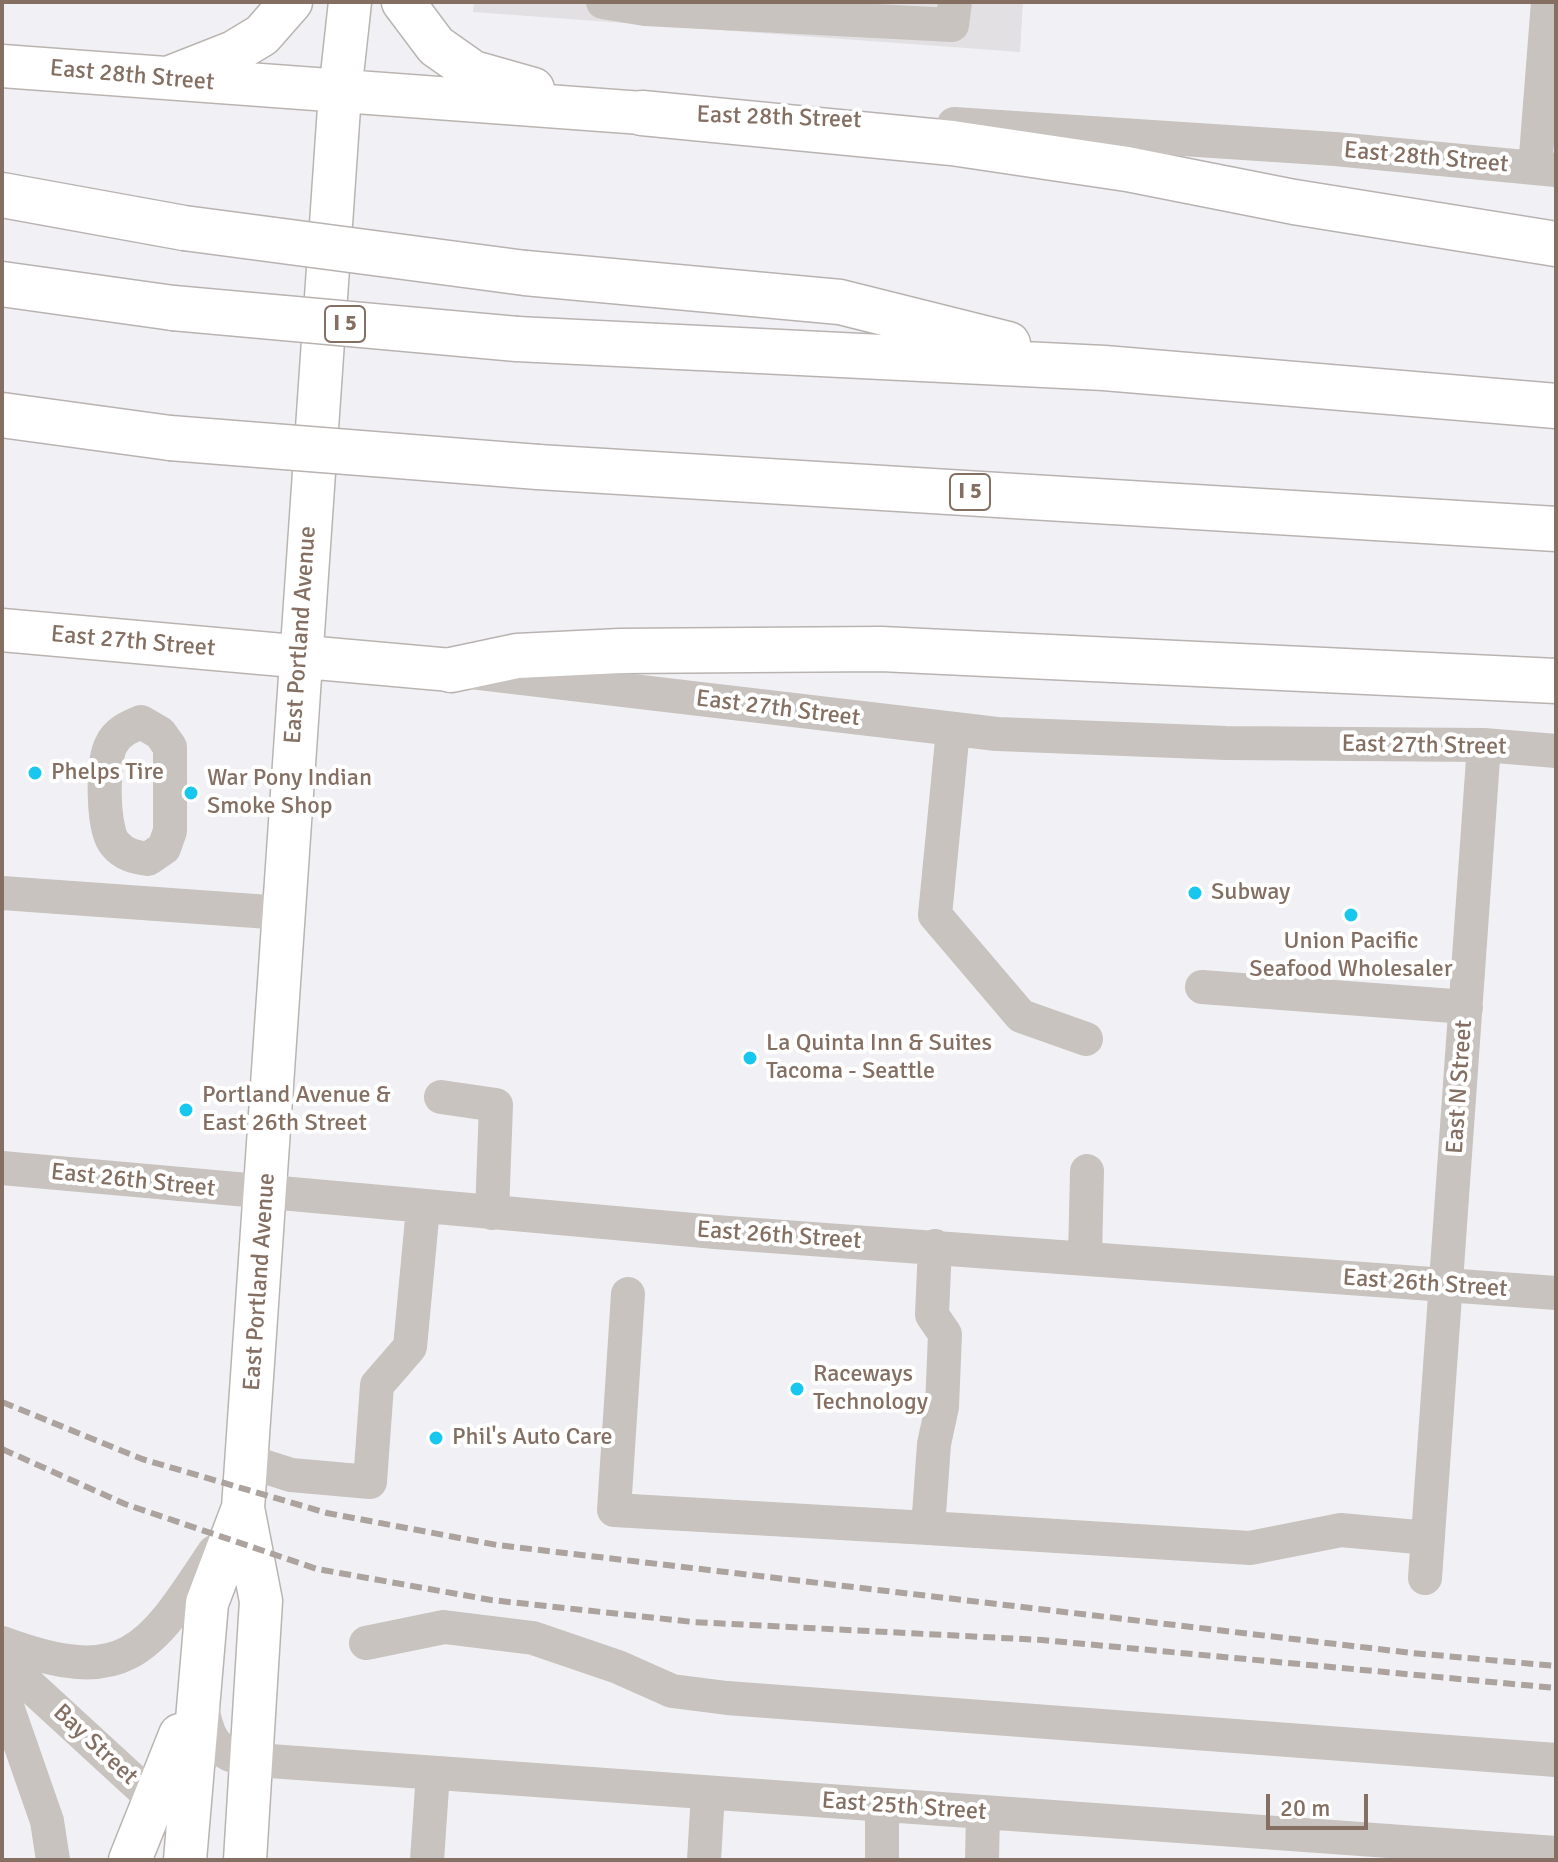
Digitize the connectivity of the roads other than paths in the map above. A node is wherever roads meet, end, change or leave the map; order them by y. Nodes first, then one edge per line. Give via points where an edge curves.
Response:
1 (291, 2) edge
2 (350, 2) edge
3 (403, 2) edge
4 (603, 2) edge
5 (955, 2) edge
6 (1548, 2) edge
7 (747, 8) edge
8 (2, 66) edge
9 (164, 79) junction
10 (340, 93) junction
11 (582, 109) junction
12 (642, 113) junction
13 (1546, 169) edge
14 (2, 195) edge
15 (1556, 244) edge
16 (2, 284) edge
17 (1104, 368) junction
18 (1556, 406) edge
19 (2, 415) edge
20 (2, 427) edge
21 (170, 438) junction
22 (1556, 529) edge
23 (2, 630) edge
24 (299, 656) junction
25 (451, 670) junction
26 (1556, 681) edge
27 (953, 730) junction
28 (1484, 745) junction
29 (1556, 751) edge
30 (148, 859) dead end
31 (2, 899) edge
32 (157, 904) junction
33 (283, 913) junction
34 (1202, 987) dead end
35 (1466, 1007) junction
36 (1086, 1039) dead end
37 (441, 1097) dead end
38 (2, 1168) edge
39 (1087, 1171) dead end
40 (266, 1194) junction
41 (423, 1208) junction
42 (492, 1213) junction
43 (935, 1246) junction
44 (1085, 1258) junction
45 (1447, 1285) junction
46 (1556, 1293) edge
47 (628, 1294) dead end
48 (247, 1461) junction
49 (243, 1508) junction
50 (928, 1528) junction
51 (1428, 1538) junction
52 (1425, 1578) dead end
53 (2, 1643) edge
54 (366, 1643) dead end
55 (2, 1660) edge
56 (199, 1681) junction
57 (2, 1692) edge
58 (252, 1760) junction
59 (1556, 1760) edge
60 (433, 1773) junction
61 (708, 1793) junction
62 (156, 1802) junction
63 (882, 1805) junction
64 (983, 1812) junction
65 (186, 1845) edge
66 (1556, 1853) edge
67 (53, 1860) edge
68 (130, 1860) edge
69 (245, 1860) edge
70 (427, 1860) edge
71 (704, 1860) edge
72 (882, 1860) edge
73 (982, 1860) edge

1 - 9 main road via 262,35 234,52
2 - 10 main road, East Portland Avenue
3 - 11 main road via 436,46 473,72
4 - 7 street via 645,9
5 - 7 street via 952,25
6 - 13 street
8 - 9 main road, East 28th Street
9 - 10 main road, East 28th Street
10 - 11 main road, East 28th Street
10 - 24 main road, East Portland Avenue
11 - 12 main road, East 28th Street
12 - 13 street, East 28th Street via 939,123
12 - 15 highway via 952,143
14 - 17 highway, bridge via 184,228 525,273 840,302
16 - 17 highway, I 5, bridge via 173,308 517,339
17 - 18 highway, I 5
19 - 21 highway, I 5
20 - 21 highway
21 - 22 highway, I 5, bridge via 538,467
23 - 24 main road, East 27th Street
24 - 25 main road, East 27th Street
24 - 33 main road, East Portland Avenue
25 - 26 highway via 517,656 881,649
25 - 27 street, East 27th Street
27 - 28 street, East 27th Street via 1226,743
27 - 36 street via 935,915 1021,1016
28 - 29 street, East 27th Street
28 - 35 street, East N Street
30 - 32 street
31 - 32 street
32 - 33 street
33 - 40 main road, East Portland Avenue
34 - 35 street
35 - 45 street, East N Street
37 - 42 street via 496,1105
38 - 40 street, East 26th Street
39 - 44 street
40 - 41 street, East 26th Street
40 - 48 main road, East Portland Avenue
41 - 42 street, East 26th Street
41 - 48 street via 410,1347 377,1385 370,1482 291,1475
42 - 43 street, East 26th Street
43 - 44 street, East 26th Street
43 - 50 street via 932,1315 945,1334
44 - 45 street, East 26th Street
45 - 46 street, East 26th Street
45 - 51 street, East N Street
47 - 50 street via 614,1510
48 - 49 main road, East Portland Avenue
49 - 53 street via 175,1612 142,1645 122,1656 78,1663
49 - 56 main road, East Portland Avenue via 207,1603
49 - 58 main road, East Portland Avenue via 261,1601
50 - 51 street via 1250,1548 1341,1530
51 - 52 street, East N Street
54 - 59 street via 444,1627 533,1638 672,1691 727,1698
55 - 62 street, Bay Street
56 - 58 street, East 25th Street via 211,1740 226,1754
56 - 62 main road
56 - 65 main road, East Portland Avenue
57 - 67 street via 47,1821
58 - 60 street, East 25th Street
58 - 69 main road, East Portland Avenue
60 - 61 street, East 25th Street
60 - 70 street
61 - 63 street, East 25th Street
61 - 71 street
62 - 65 street, Bay Street
62 - 68 main road
63 - 64 street, East 25th Street
63 - 72 street
64 - 66 street, East 25th Street
64 - 73 street

